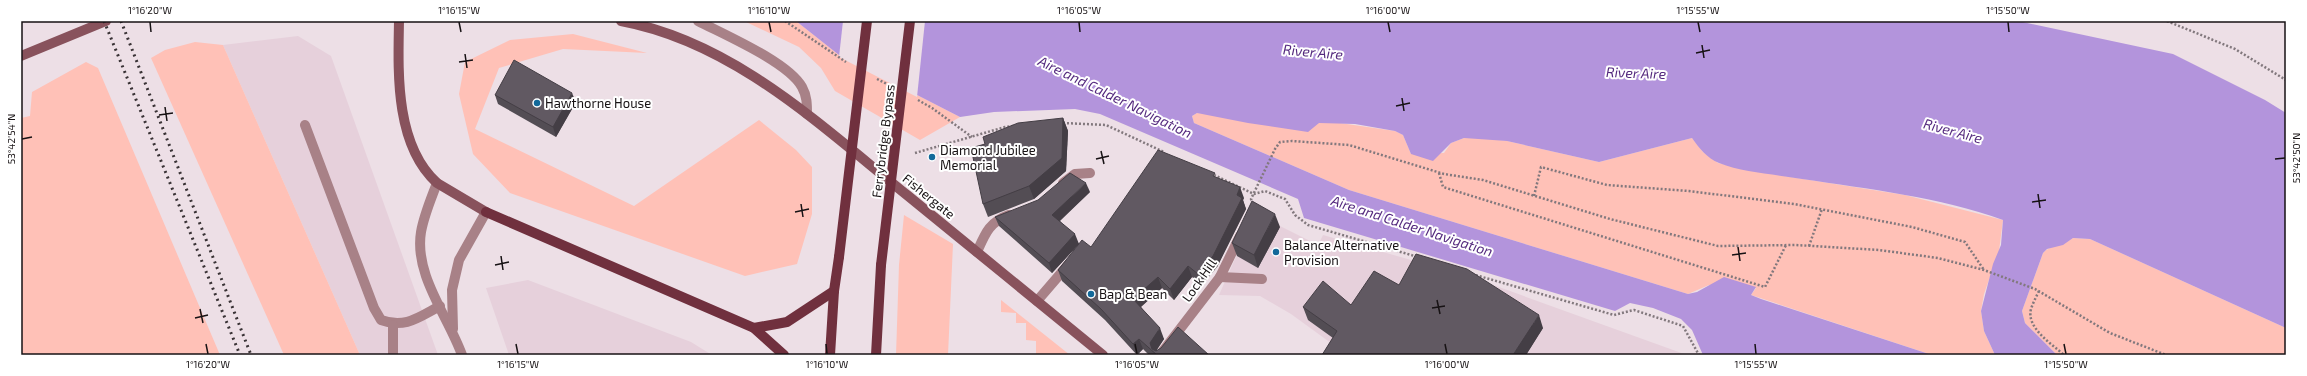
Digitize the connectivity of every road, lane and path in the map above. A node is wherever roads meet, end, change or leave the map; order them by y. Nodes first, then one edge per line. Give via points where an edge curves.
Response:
1 (106, 21) edge
2 (399, 21) edge
3 (626, 21) edge
4 (698, 21) edge
5 (785, 21) edge
6 (867, 21) edge
7 (910, 21) edge
8 (2167, 21) edge
9 (21, 56) edge
10 (849, 64) dead end
11 (870, 75) dead end
12 (2286, 80) edge
13 (891, 86) dead end
14 (911, 97) dead end
15 (807, 114) junction
16 (1057, 124) edge
17 (305, 125) dead end
18 (1020, 126) edge
19 (972, 137) junction
20 (915, 153) dead end
21 (1169, 155) edge
22 (1439, 172) junction
23 (1090, 173) dead end
24 (1212, 174) edge
25 (437, 183) junction
26 (1054, 191) edge
27 (1254, 194) junction
28 (1534, 196) junction
29 (1822, 209) junction
30 (486, 212) junction
31 (1017, 212) edge
32 (1250, 214) joint
33 (1786, 245) junction
34 (1809, 246) junction
35 (977, 252) junction
36 (1075, 256) edge
37 (1422, 259) edge
38 (1984, 270) junction
39 (1468, 272) edge
40 (1220, 277) junction
41 (1262, 279) dead end
42 (834, 291) junction
43 (2039, 291) junction
44 (1037, 301) junction
45 (440, 306) junction
46 (393, 325) junction
47 (754, 328) junction
48 (453, 331) junction
49 (393, 355) edge
50 (462, 355) edge
51 (784, 355) edge
52 (830, 355) edge
53 (876, 355) edge
54 (1103, 355) edge
55 (1160, 355) edge
56 (1699, 355) edge
57 (2064, 355) edge
58 (2166, 355) edge

1 - 9 main road
2 - 25 main road via 398,65 404,118 412,147
3 - 15 main road, Fishergate via 704,48 751,75
4 - 15 street via 778,64 793,76 802,86 807,98
5 - 10 path
6 - 42 main road, bridge
7 - 53 main road, Ferrybridge Bypass, bridge via 881,265
8 - 12 path via 2235,49
11 - 13 path
14 - 19 path via 932,108
15 - 35 main road, Fishergate
16 - 21 path via 1106,126
17 - 46 street via 374,308 381,320
18 - 19 path via 1005,127
19 - 20 path
22 - 27 path via 1349,145 1280,142
22 - 28 path via 1483,180
22 - 33 path via 1443,187 1765,287
23 - 26 street via 1083,172 1069,177
24 - 27 path
25 - 30 main road
25 - 45 street via 421,233 421,259 430,288
27 - 32 path via 1251,199 1254,208
27 - 37 path via 1266,191 1285,199 1295,215 1308,225
28 - 29 path via 1541,168 1607,185 1689,191
28 - 33 path via 1610,219 1718,246
29 - 34 path
29 - 38 path via 1912,227 1965,242
30 - 47 main road
30 - 48 street via 459,260 452,290
31 - 35 street via 998,219 988,227
32 - 40 street, Lock Hill
33 - 34 path
34 - 38 path via 1879,250 1938,258
35 - 44 main road, Fishergate
36 - 44 street
38 - 43 path
39 - 56 path via 1614,315 1634,310 1684,326
40 - 41 street
40 - 55 street, Lock Hill
42 - 47 main road via 787,322
42 - 52 main road
43 - 57 path via 2031,309 2031,317 2039,334
43 - 58 path via 2110,333
44 - 54 main road, Fishergate
45 - 46 street via 411,321
45 - 48 street
46 - 49 street
47 - 51 main road
48 - 50 street

